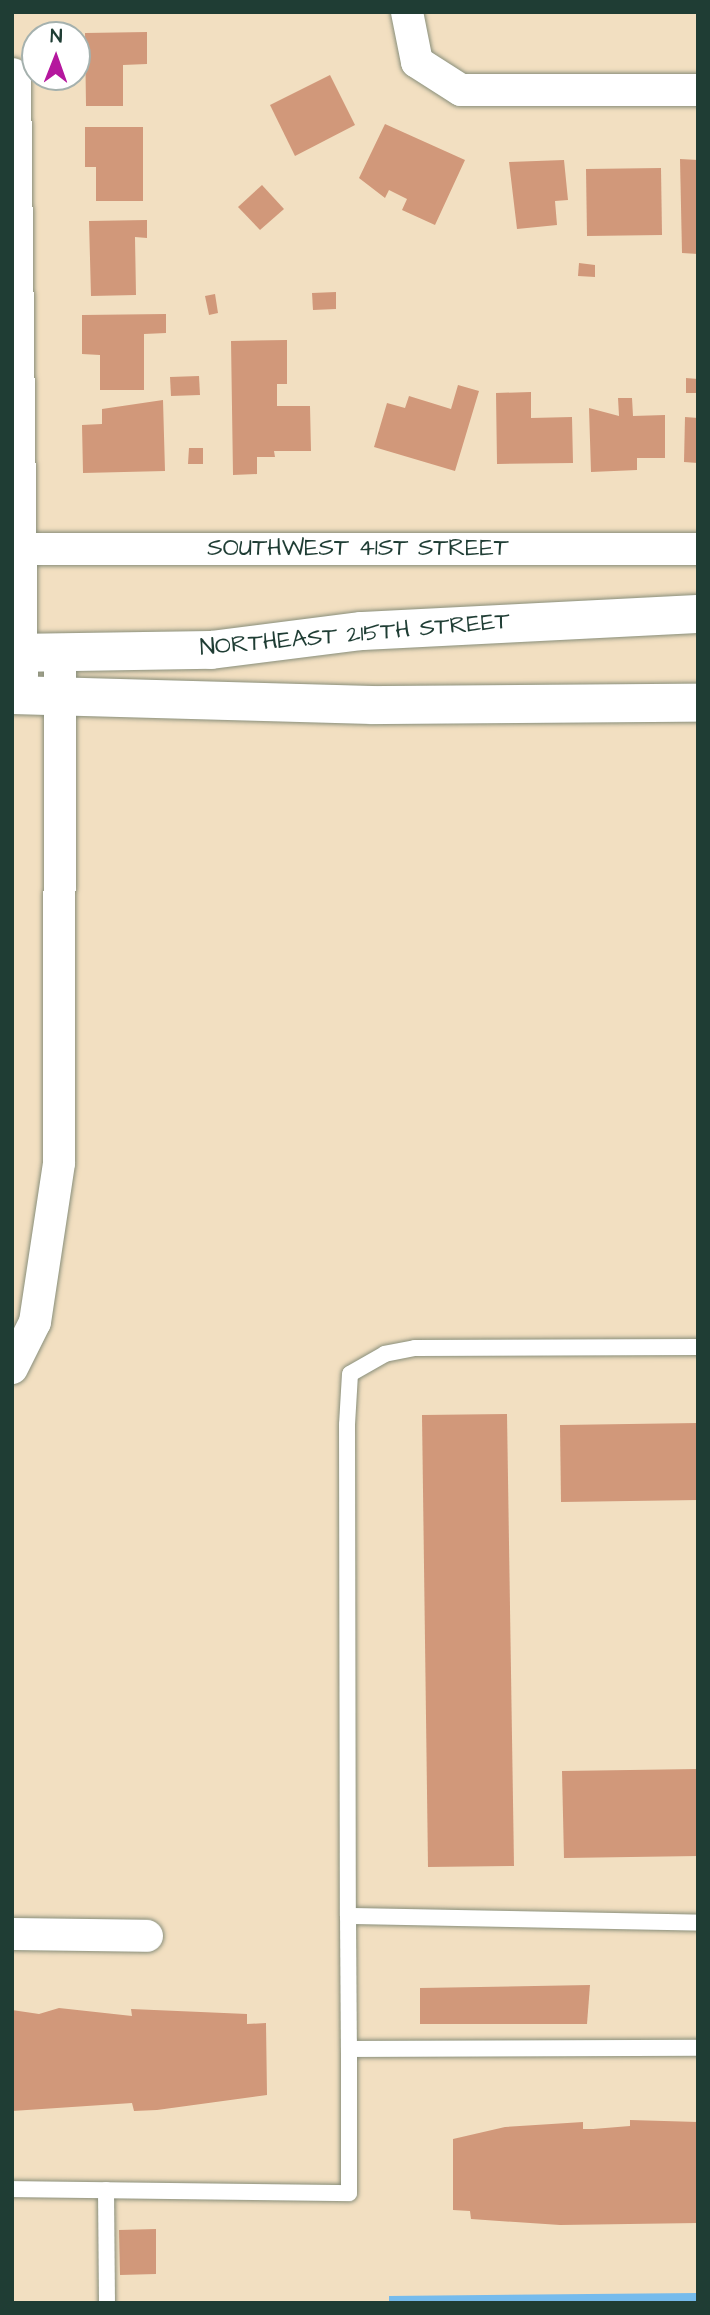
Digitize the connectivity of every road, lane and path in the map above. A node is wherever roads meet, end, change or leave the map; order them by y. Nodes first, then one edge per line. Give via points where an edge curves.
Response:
1 (407, 12) edge
2 (12, 77) edge
3 (698, 90) edge
4 (19, 549) junction
5 (698, 549) edge
6 (698, 614) edge
7 (15, 653) edge
8 (60, 654) junction
9 (15, 695) edge
10 (60, 696) junction
11 (698, 703) edge
12 (698, 1347) edge
13 (12, 1368) edge
14 (348, 1916) junction
15 (698, 1923) edge
16 (12, 1934) edge
17 (147, 1936) dead end
18 (698, 2048) edge
19 (349, 2049) junction
20 (12, 2189) edge
21 (106, 2190) junction
22 (107, 2303) edge

1 - 3 street via 417,62 461,90
2 - 4 street
4 - 5 street, SOUTHWEST 41ST STREET
4 - 7 street
6 - 8 street, NORTHEAST 215TH STREET via 580,615 362,631 211,650
7 - 8 street, NORTHEAST 215TH STREET
7 - 9 street
8 - 10 street
9 - 10 street, NORTHEAST 215TH STREET
10 - 11 street, NORTHEAST 215TH STREET via 372,705
10 - 13 street via 60,1163 36,1322
12 - 14 lane via 415,1348 385,1354 350,1374
14 - 15 lane
14 - 19 lane
16 - 17 street
18 - 19 lane
19 - 21 lane via 349,2193
20 - 21 lane
21 - 22 lane

